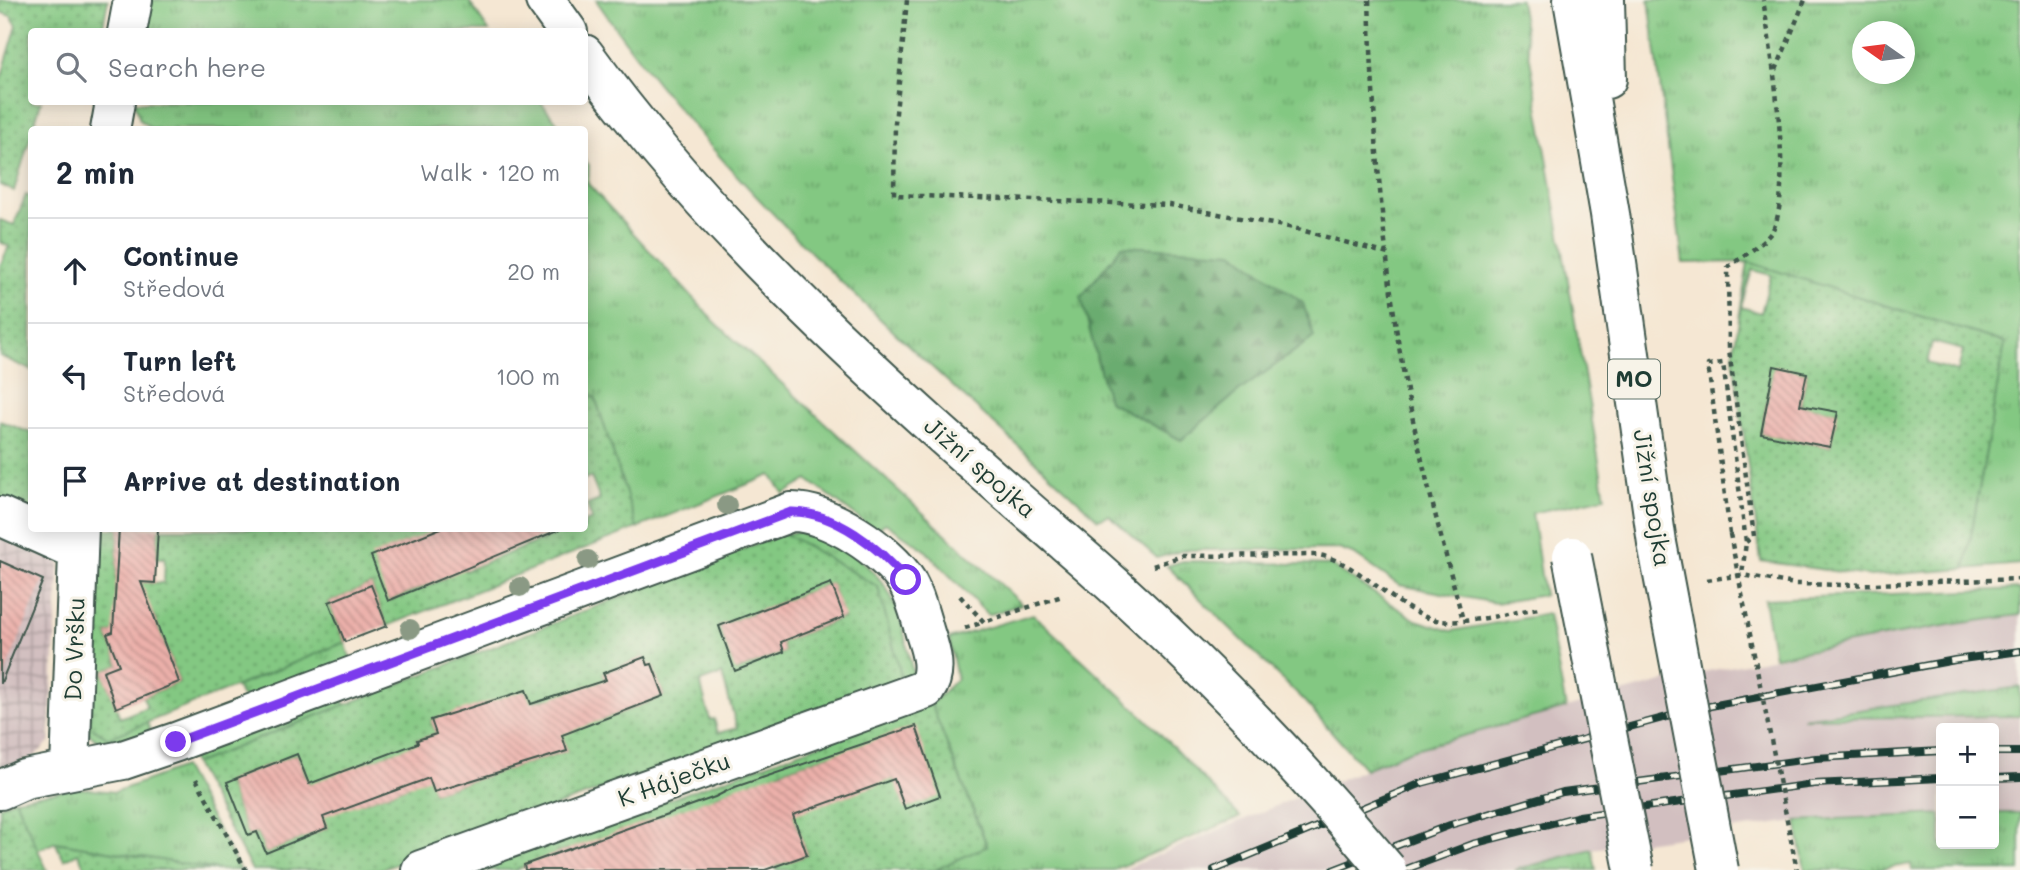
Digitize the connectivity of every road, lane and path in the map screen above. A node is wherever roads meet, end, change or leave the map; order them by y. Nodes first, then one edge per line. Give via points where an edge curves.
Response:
1 (132, 0) edge
2 (545, 0) edge
3 (906, 0) edge
4 (1369, 0) edge
5 (1573, 0) edge
6 (1605, 0) edge
7 (1763, 0) edge
8 (1805, 0) edge
9 (128, 28) edge
10 (565, 28) edge
11 (588, 59) edge
12 (1775, 72) junction
13 (114, 105) edge
14 (111, 126) edge
15 (1610, 214) junction
16 (1388, 254) junction
17 (0, 516) edge
18 (28, 525) edge
19 (53, 532) edge
20 (79, 540) edge
21 (1746, 542) junction
22 (1572, 556) dead end
23 (1143, 569) dead end
24 (1742, 575) junction
25 (2020, 579) edge
26 (1702, 581) dead end
27 (957, 594) dead end
28 (1063, 596) dead end
29 (1543, 607) dead end
30 (1464, 620) junction
31 (984, 622) junction
32 (972, 626) dead end
33 (176, 742) junction
34 (70, 769) junction
35 (0, 790) edge
36 (246, 870) edge
37 (421, 870) edge
38 (1387, 870) edge
39 (1634, 870) edge
40 (1719, 870) edge
41 (1797, 870) edge

1 - 9 main road
2 - 10 main road
3 - 16 path via 894,195 1170,205 1294,228
4 - 16 path via 1374,138
5 - 15 main road, Jižní spojka / MO
6 - 15 main road
7 - 12 path
8 - 12 path
11 - 38 main road, Jižní spojka, bridge via 673,166 753,253 918,413 1184,649 1258,724
12 - 21 path via 1779,210 1772,232 1728,267 1729,351 1754,536
13 - 14 main road
15 - 40 main road, Jižní spojka / MO, bridge via 1657,543
16 - 30 path via 1397,335 1427,485
17 - 18 main road
19 - 20 main road
20 - 34 main road, Do Vršku
21 - 24 path
21 - 41 path, bridge via 1723,363 1708,365 1730,534
22 - 39 main road, bridge
23 - 30 path via 1182,556 1319,555 1337,558 1424,616
24 - 25 path via 1796,584
24 - 26 path
27 - 31 path
28 - 31 path
29 - 30 path
31 - 32 path
33 - 34 main road via 123,760
33 - 36 path
33 - 37 main road, K Háječku via 791,512 821,516 874,548 906,580 933,667 926,689
34 - 35 main road

